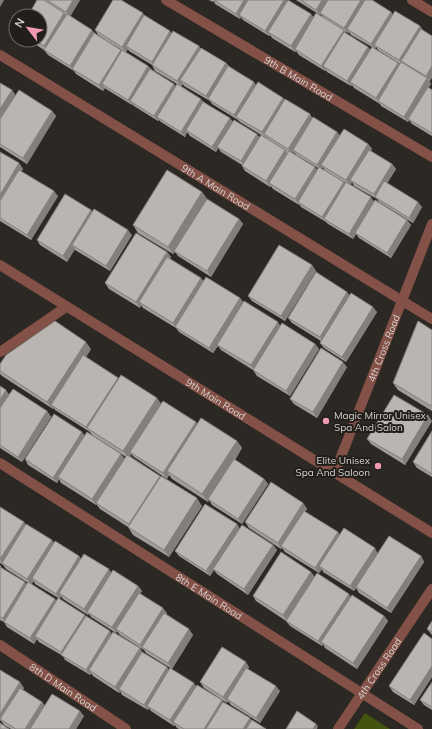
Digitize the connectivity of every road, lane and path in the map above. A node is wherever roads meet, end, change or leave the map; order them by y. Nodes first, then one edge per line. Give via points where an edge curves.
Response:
1 (166, 0) edge
2 (412, 0) edge
3 (432, 12) edge
4 (0, 55) edge
5 (432, 156) edge
6 (432, 224) edge
7 (0, 265) edge
8 (402, 300) junction
9 (66, 307) junction
10 (432, 319) edge
11 (0, 352) edge
12 (0, 463) edge
13 (335, 472) junction
14 (432, 533) edge
15 (432, 588) edge
16 (0, 645) edge
17 (362, 693) junction
18 (126, 729) edge
19 (338, 729) edge
20 (418, 729) edge

1 - 5 street, 9th B Main Road
2 - 3 street
4 - 8 street, 9th A Main Road
6 - 8 street, 4th Cross Road
7 - 9 street, 9th Main Road
8 - 10 street, 9th A Main Road
8 - 13 street, 4th Cross Road
9 - 11 street
9 - 13 street, 9th Main Road
12 - 17 street, 8th E Main Road
13 - 14 street, 9th Main Road
15 - 17 street, 4th Cross Road
16 - 18 street, 8th D Main Road
17 - 19 street, 4th Cross Road
17 - 20 street, 8th E Main Road

